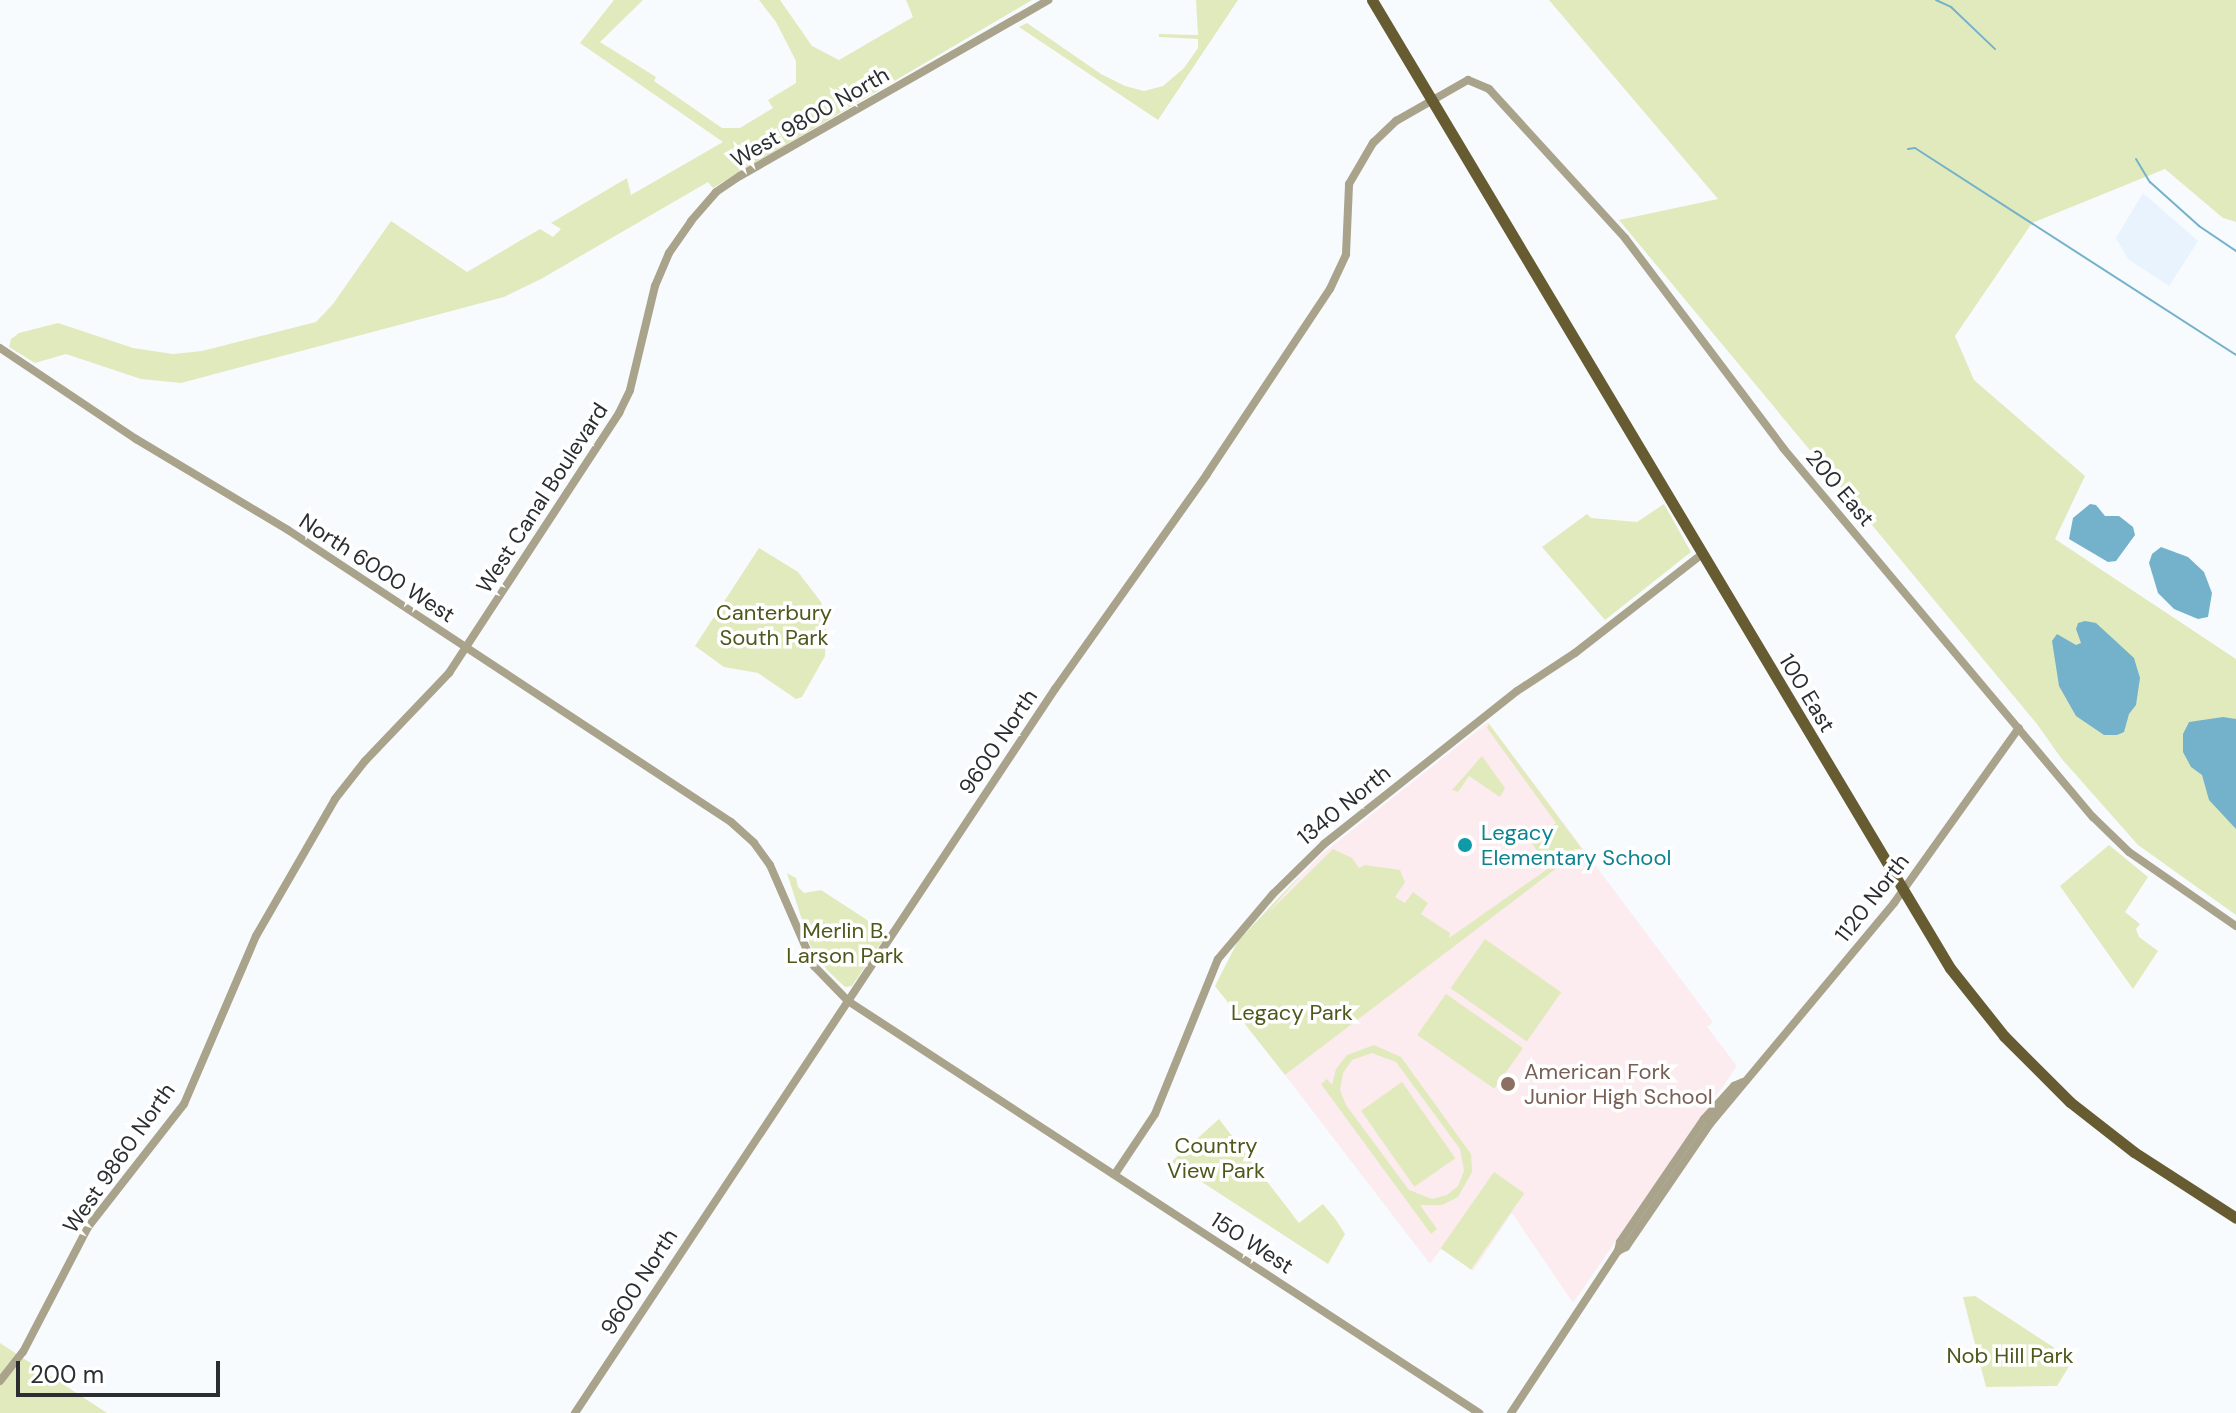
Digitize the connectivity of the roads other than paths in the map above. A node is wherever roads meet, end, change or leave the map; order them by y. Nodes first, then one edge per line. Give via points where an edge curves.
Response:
1 (1048, 0) edge
2 (1372, 0) edge
3 (1435, 103) junction
4 (716, 192) joint
5 (0, 348) edge
6 (1702, 554) junction
7 (466, 648) junction
8 (2019, 728) junction
9 (1902, 890) junction
10 (2236, 926) edge
11 (848, 1001) junction
12 (1115, 1174) junction
13 (2236, 1218) edge
14 (0, 1381) edge
15 (575, 1413) edge
16 (1479, 1413) edge
17 (1511, 1413) edge

1 - 4 street, West 9800 North
2 - 3 main road, 100 East
3 - 6 main road, 100 East
3 - 8 street, 200 East via 1468,80 1483,84 1495,96 1625,238 1759,417
3 - 11 street, 9600 North via 1396,121 1373,143 1349,184 1346,254 1330,289
4 - 7 street, West Canal Boulevard via 679,237 662,269 619,413
5 - 7 street, North 6000 West
6 - 9 main road, 100 East
6 - 12 street, 1340 North via 1349,824 1264,903 1218,959 1155,1114
7 - 11 street, North 6000 West via 751,840 770,865 814,966
7 - 14 street, West 9860 North via 433,693 349,778 252,947 184,1104 88,1227 27,1344
8 - 9 street, 1120 North
8 - 10 street, 200 East via 2118,843
9 - 13 main road, 100 East via 1984,1012 2045,1080 2108,1133
9 - 17 street, 1120 North via 1743,1082 1704,1119
11 - 12 street, 150 West
11 - 15 street, 9600 North
12 - 16 street, 150 West

